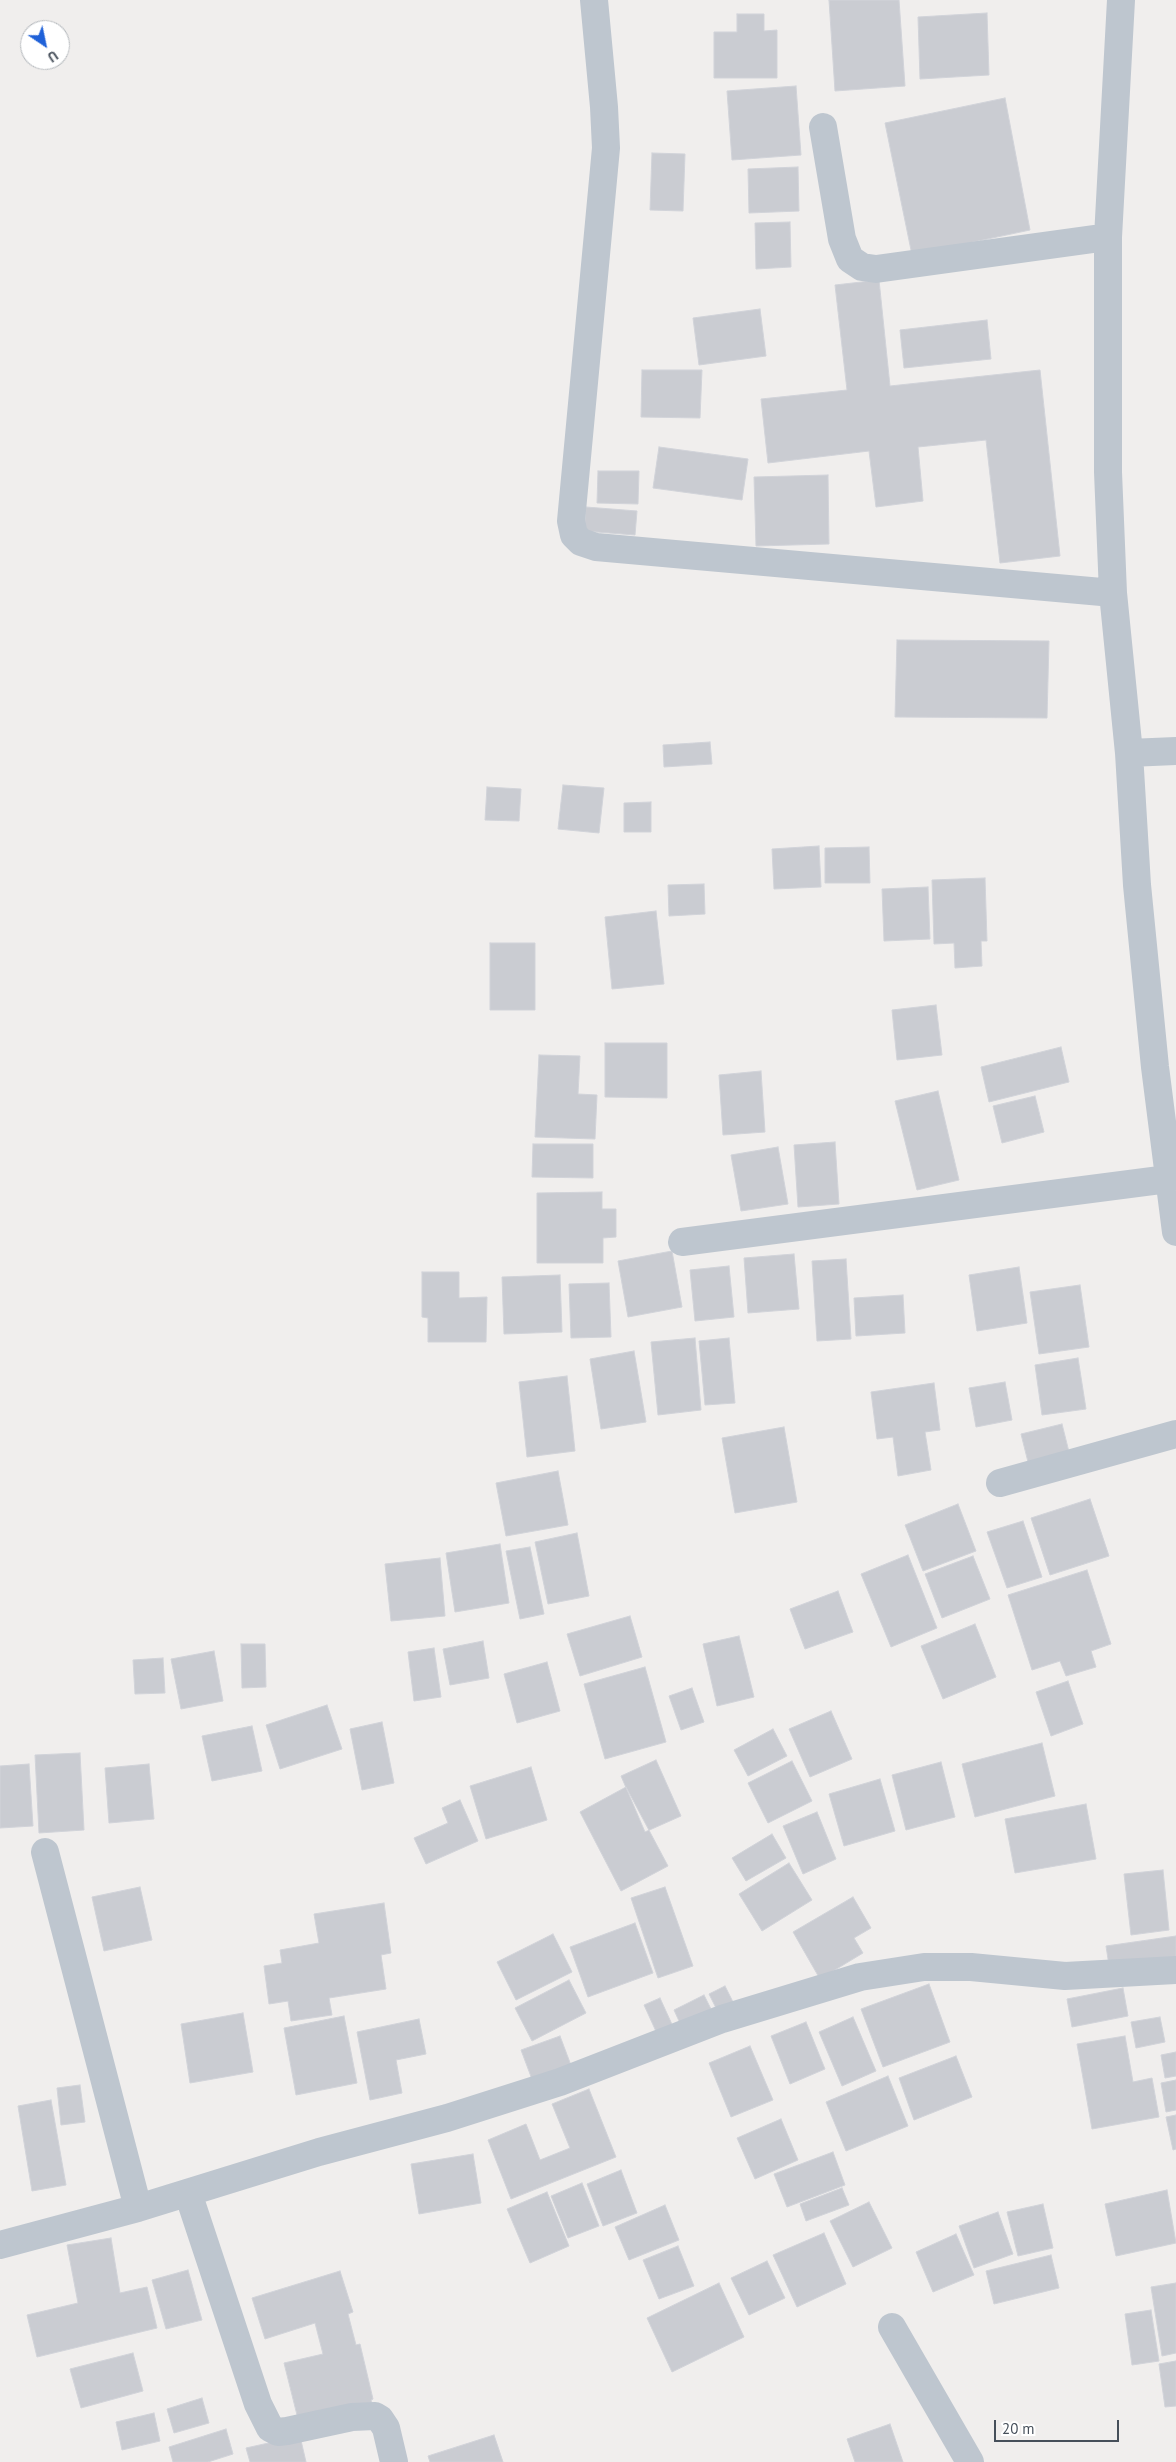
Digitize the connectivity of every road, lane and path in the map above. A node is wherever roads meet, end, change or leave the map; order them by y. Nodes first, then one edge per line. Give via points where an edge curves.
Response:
1 (594, 0) edge
2 (1121, 0) edge
3 (823, 127) dead end
4 (1108, 237) junction
5 (1112, 594) junction
6 (1176, 751) edge
7 (1129, 753) junction
8 (1168, 1179) junction
9 (1176, 1232) edge
10 (682, 1242) dead end
11 (1176, 1434) edge
12 (1000, 1483) dead end
13 (45, 1852) dead end
14 (1176, 1970) edge
15 (188, 2193) junction
16 (138, 2208) junction
17 (0, 2245) edge
18 (892, 2327) dead end
19 (394, 2462) edge
20 (970, 2462) edge

1 - 5 street via 606,148 570,521 574,535 581,542 596,547
2 - 4 street
3 - 4 street via 842,239 850,259 862,267 876,269
4 - 5 street via 1108,472
5 - 7 street
6 - 7 street
7 - 8 street via 1138,894
8 - 9 street
8 - 10 street
11 - 12 street
13 - 16 street
14 - 15 street via 1064,1976 971,1967 924,1967 860,1977 722,2019 560,2082
15 - 16 street
15 - 19 street via 258,2404 270,2428 278,2432 287,2431 375,2416 386,2428
16 - 17 street
18 - 20 street

